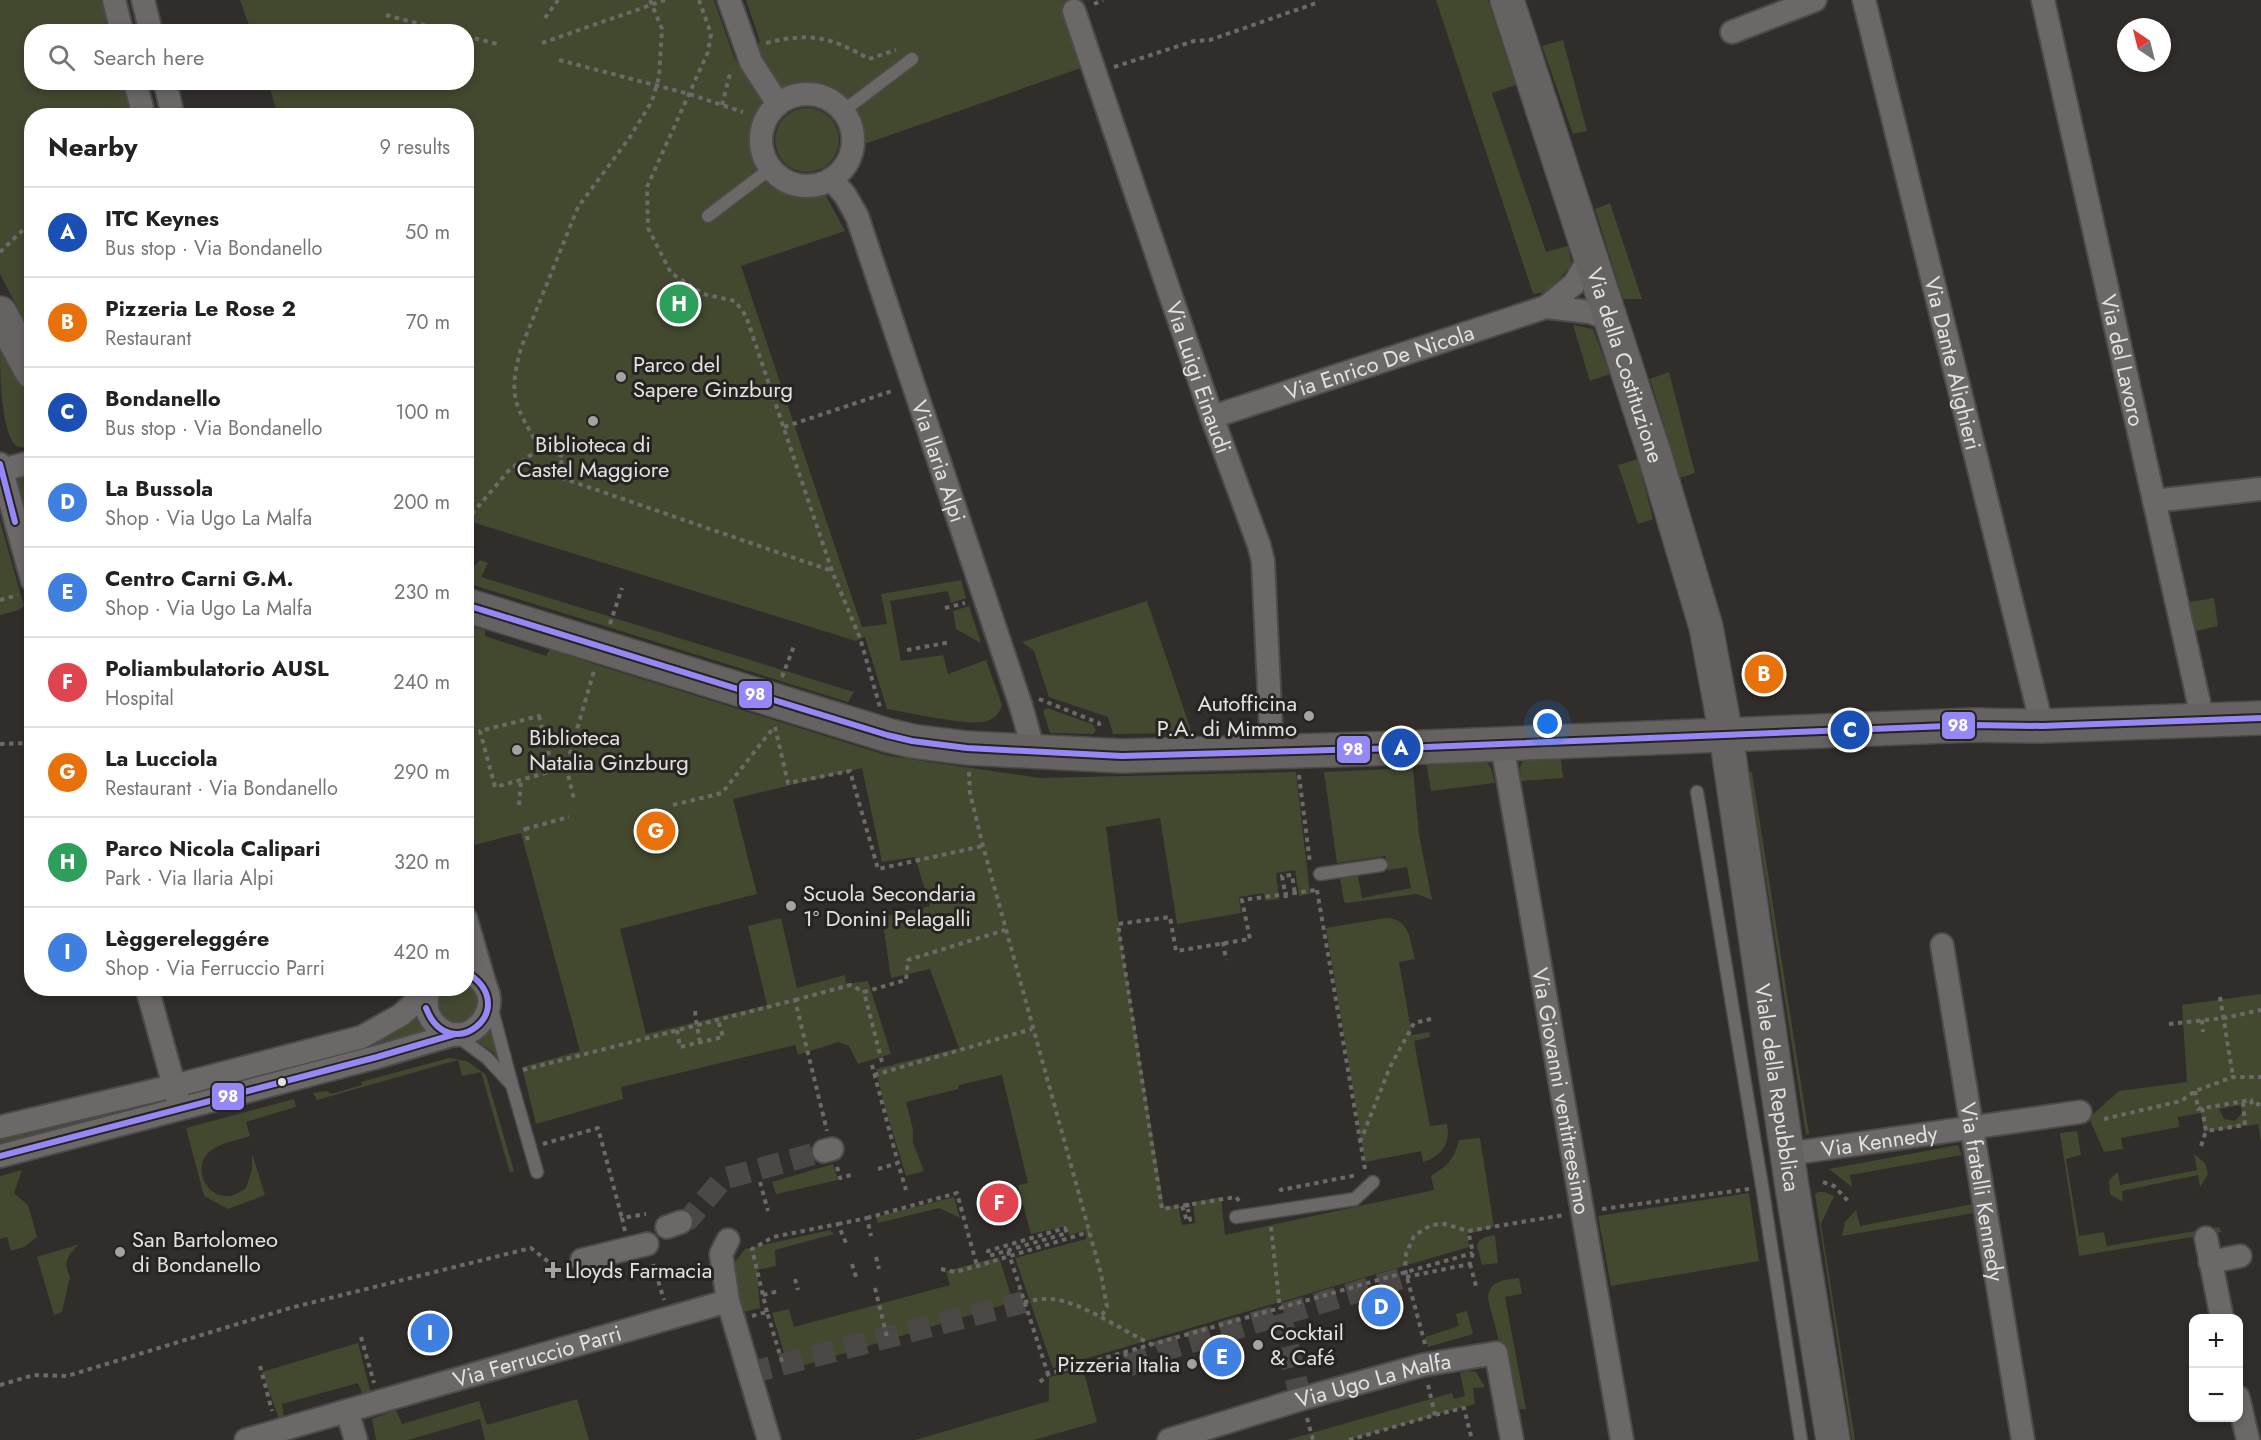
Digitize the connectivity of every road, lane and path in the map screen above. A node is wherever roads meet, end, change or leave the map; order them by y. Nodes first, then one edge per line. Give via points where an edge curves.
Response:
1 (114, 0) edge
2 (143, 0) edge
3 (558, 0) edge
4 (665, 0) edge
5 (699, 0) edge
6 (729, 0) edge
7 (1507, 0) edge
8 (1815, 0) edge
9 (1864, 0) edge
10 (2043, 0) edge
11 (651, 2) edge
12 (1319, 2) dead end
13 (1074, 11) dead end
14 (386, 15) dead end
15 (544, 18) dead end
16 (120, 24) edge
17 (149, 24) edge
18 (419, 24) edge
19 (1732, 32) dead end
20 (474, 38) edge
21 (542, 43) dead end
22 (497, 44) dead end
23 (899, 49) dead end
24 (747, 50) junction
25 (912, 59) dead end
26 (559, 60) dead end
27 (1096, 73) junction
28 (657, 85) junction
29 (137, 90) edge
30 (167, 90) edge
31 (689, 94) junction
32 (778, 104) junction
33 (722, 105) junction
34 (142, 108) edge
35 (171, 108) edge
36 (843, 111) junction
37 (743, 112) dead end
38 (770, 169) junction
39 (831, 179) junction
40 (708, 216) dead end
41 (24, 229) edge
42 (0, 252) edge
43 (1591, 256) junction
44 (681, 280) junction
45 (1546, 307) junction
46 (663, 308) dead end
47 (0, 313) edge
48 (1610, 319) junction
49 (24, 357) edge
50 (902, 387) dead end
51 (1212, 417) junction
52 (784, 427) junction
53 (540, 449) junction
54 (24, 463) edge
55 (1, 467) edge
56 (2261, 489) edge
57 (2154, 501) junction
58 (474, 512) edge
59 (23, 519) edge
60 (24, 542) edge
61 (832, 571) junction
62 (24, 588) edge
63 (622, 588) dead end
64 (0, 600) edge
65 (972, 601) dead end
66 (474, 606) edge
67 (945, 608) dead end
68 (607, 633) dead end
69 (951, 642) dead end
70 (794, 646) dead end
71 (907, 650) dead end
72 (597, 661) dead end
73 (779, 686) dead end
74 (1037, 698) dead end
75 (882, 716) dead end
76 (781, 718) dead end
77 (2261, 718) edge
78 (2203, 721) junction
79 (775, 726) junction
80 (2042, 726) junction
81 (1726, 735) junction
82 (1102, 739) dead end
83 (24, 743) edge
84 (0, 744) edge
85 (1502, 744) junction
86 (967, 748) junction
87 (1028, 752) junction
88 (1272, 753) junction
89 (566, 767) junction
90 (553, 771) junction
91 (1299, 772) dead end
92 (521, 780) junction
93 (1697, 792) dead end
94 (574, 799) dead end
95 (519, 805) dead end
96 (673, 805) dead end
97 (569, 817) dead end
98 (528, 841) dead end
99 (983, 846) junction
100 (1310, 864) dead end
101 (1381, 865) dead end
102 (1320, 874) dead end
103 (1295, 894) junction
104 (1286, 896) junction
105 (1005, 930) junction
106 (1223, 942) junction
107 (1942, 945) dead end
108 (474, 946) edge
109 (1226, 960) dead end
110 (474, 977) edge
111 (864, 992) junction
112 (488, 994) junction
113 (149, 996) edge
114 (422, 996) edge
115 (427, 996) edge
116 (2220, 997) dead end
117 (795, 1000) junction
118 (2261, 1010) edge
119 (695, 1011) dead end
120 (2224, 1018) junction
121 (1431, 1019) dead end
122 (718, 1020) junction
123 (2202, 1020) junction
124 (2169, 1024) dead end
125 (1032, 1029) junction
126 (677, 1030) junction
127 (2204, 1032) dead end
128 (455, 1034) junction
129 (700, 1042) junction
130 (882, 1062) dead end
131 (872, 1065) dead end
132 (521, 1071) dead end
133 (874, 1075) junction
134 (2233, 1077) junction
135 (2261, 1077) edge
136 (512, 1085) junction
137 (174, 1086) junction
138 (2195, 1091) junction
139 (2243, 1102) junction
140 (2261, 1104) edge
141 (180, 1108) junction
142 (2202, 1108) junction
143 (2079, 1112) dead end
144 (2104, 1119) dead end
145 (1972, 1126) junction
146 (0, 1127) edge
147 (2206, 1131) junction
148 (1360, 1143) junction
149 (541, 1144) dead end
150 (2201, 1146) dead end
151 (828, 1150) dead end
152 (1787, 1154) junction
153 (0, 1156) edge
154 (898, 1164) junction
155 (878, 1170) dead end
156 (537, 1172) dead end
157 (760, 1182) dead end
158 (1374, 1182) dead end
159 (1823, 1182) dead end
160 (1280, 1188) dead end
161 (906, 1190) dead end
162 (1763, 1192) junction
163 (1249, 1201) dead end
164 (1848, 1201) dead end
165 (1187, 1203) dead end
166 (1182, 1206) junction
167 (1595, 1210) dead end
168 (768, 1211) dead end
169 (1269, 1212) junction
170 (1574, 1213) dead end
171 (645, 1214) dead end
172 (1236, 1217) dead end
173 (622, 1218) junction
174 (867, 1218) junction
175 (838, 1224) junction
176 (1468, 1231) junction
177 (1089, 1232) junction
178 (871, 1236) dead end
179 (2206, 1238) dead end
180 (728, 1240) dead end
181 (637, 1242) junction
182 (846, 1243) dead end
183 (1008, 1251) junction
184 (1473, 1253) junction
185 (2240, 1256) dead end
186 (876, 1257) dead end
187 (1009, 1257) junction
188 (582, 1260) dead end
189 (2210, 1262) junction
190 (550, 1263) dead end
191 (852, 1264) dead end
192 (1470, 1264) junction
193 (977, 1266) junction
194 (879, 1269) dead end
195 (941, 1269) dead end
196 (1405, 1270) junction
197 (856, 1277) dead end
198 (1406, 1277) junction
199 (795, 1279) dead end
200 (1476, 1286) dead end
201 (875, 1288) dead end
202 (798, 1290) dead end
203 (779, 1291) dead end
204 (763, 1295) junction
205 (728, 1301) junction
206 (1024, 1302) junction
207 (666, 1306) dead end
208 (1280, 1308) junction
209 (767, 1312) junction
210 (2221, 1314) edge
211 (746, 1317) dead end
212 (1101, 1317) junction
213 (361, 1337) dead end
214 (887, 1338) dead end
215 (1151, 1344) junction
216 (1426, 1345) dead end
217 (1125, 1352) junction
218 (783, 1365) dead end
219 (260, 1366) dead end
220 (1128, 1366) dead end
221 (1048, 1374) junction
222 (1040, 1382) dead end
223 (1427, 1382) dead end
224 (0, 1385) edge
225 (377, 1393) dead end
226 (347, 1411) junction
227 (1306, 1415) dead end
228 (1434, 1415) junction
229 (274, 1418) dead end
230 (2243, 1418) edge
231 (246, 1440) edge
232 (356, 1440) edge
233 (769, 1440) edge
234 (1169, 1440) edge
235 (1313, 1440) edge
236 (1349, 1440) edge
237 (1472, 1440) edge
238 (1512, 1440) edge
239 (1622, 1440) edge
240 (1801, 1440) edge
241 (1833, 1440) edge
242 (2024, 1440) edge
243 (2248, 1440) edge

1 - 16 street
2 - 17 street
3 - 15 path
4 - 11 path
5 - 31 path via 711,34 708,52
6 - 24 street
7 - 43 street, Via della Costituzione
8 - 19 street
9 - 80 street, Via Dante Alighieri
10 - 57 street, Via del Lavoro
11 - 21 path
11 - 28 path via 662,29
12 - 27 path via 1210,40 1194,41
13 - 27 street, Via Luigi Einaudi
14 - 18 path
20 - 22 path
23 - 24 path via 869,58 843,43 813,37 757,44
24 - 32 street
24 - 33 path via 734,57
25 - 36 lane
26 - 28 path
27 - 51 street, Via Luigi Einaudi
28 - 31 path
28 - 53 path via 643,118 578,207 521,348 514,372 514,397
29 - 34 street
30 - 35 street
31 - 33 path
31 - 44 path via 647,187 648,228 671,273
32 - 36 street via 805,94 826,99
32 - 38 street via 768,115 760,142
33 - 37 path
36 - 39 street via 851,129 852,147 848,160
38 - 39 street via 799,186
38 - 40 lane
39 - 87 street, Via Ilaria Alpi via 857,216 1021,706 1030,738
41 - 42 path
43 - 45 street, Via Enrico De Nicola via 1574,284
43 - 48 street, Via della Costituzione
44 - 46 path
44 - 52 path via 703,294 735,301 746,316
45 - 48 street, Via Enrico De Nicola via 1590,312
45 - 51 street, Via Enrico De Nicola
47 - 49 street
48 - 81 street, Via della Costituzione via 1706,627
50 - 52 path
51 - 88 street, Via Luigi Einaudi via 1263,561
52 - 61 path
53 - 58 path via 510,470
53 - 61 path via 563,456 559,472 562,478
54 - 55 street
55 - 59 street
56 - 57 street
57 - 78 street, Via del Lavoro
59 - 60 street
61 - 75 path via 860,638
62 - 64 path
63 - 68 path
65 - 67 path
66 - 86 street via 887,735
69 - 71 path
70 - 73 path
72 - 89 path
74 - 82 path via 1099,723
76 - 79 path
77 - 78 street
78 - 80 street
79 - 96 path via 722,793
79 - 99 path via 789,783 850,771 878,869
80 - 81 street
81 - 85 street
81 - 152 street, Viale della Repubblica
83 - 84 path
85 - 88 street
85 - 239 street, Via Giovanni ventitreesimo
86 - 87 street
86 - 99 path via 970,793
87 - 88 street via 1122,756
89 - 90 path
89 - 94 path
90 - 92 path
90 - 92 path via 539,716 480,731 495,787
91 - 100 path
92 - 95 path
93 - 162 lane, Viale della Repubblica
97 - 98 path via 525,827
99 - 105 path
101 - 102 lane
103 - 104 path
103 - 104 path via 1292,875 1282,876
103 - 148 path via 1315,888
104 - 106 path via 1242,900 1250,939
105 - 111 path via 908,960 906,980
105 - 125 path
106 - 109 path
106 - 166 path via 1176,951 1170,917 1118,924 1162,1209
107 - 145 street, Via fratelli Kennedy
108 - 112 street
110 - 112 street
111 - 117 path via 850,985
111 - 130 path
112 - 128 street via 489,1010 480,1026
112 - 136 lane
113 - 137 street
114 - 137 street via 401,1015 362,1037
115 - 128 street via 430,1019 445,1032
116 - 120 path
117 - 122 path
117 - 151 path
118 - 120 path
119 - 129 path, bridge
120 - 123 path
120 - 134 path
121 - 148 path via 1414,1023 1390,1067
122 - 126 path
122 - 129 path via 723,1037
123 - 124 path
123 - 127 path
125 - 133 path
125 - 177 path
126 - 129 path via 680,1047
126 - 132 path
128 - 136 lane
128 - 141 street
131 - 133 path
133 - 154 path
134 - 135 path
134 - 138 path
136 - 156 lane
137 - 141 street
137 - 146 street
138 - 142 path via 2198,1109
138 - 144 path via 2181,1101
139 - 140 path
139 - 142 path
139 - 147 path via 2245,1125
141 - 153 street
142 - 147 path
143 - 145 street, Via Kennedy
145 - 152 street, Via Kennedy
145 - 242 street, Via fratelli Kennedy
147 - 150 path
148 - 160 path via 1366,1174 1340,1182
149 - 173 path via 598,1128
152 - 241 street, Viale della Repubblica
154 - 155 path
154 - 161 path
157 - 168 path
158 - 169 lane via 1355,1199
159 - 164 path via 1834,1186
162 - 167 path via 1746,1189
162 - 240 lane, Viale della Repubblica
163 - 166 path via 1240,1202 1236,1197
165 - 166 path, bridge via 1190,1221
169 - 172 lane
169 - 208 path
170 - 176 path
171 - 173 path
173 - 181 path
174 - 175 path
174 - 178 path
174 - 193 path via 957,1193
175 - 182 path
175 - 204 path via 773,1237 752,1249
176 - 184 path
176 - 196 path via 1445,1224 1431,1225 1414,1236 1406,1254
177 - 187 path
177 - 212 path via 1107,1307
179 - 189 street
180 - 205 street via 721,1254
181 - 188 street
181 - 207 path
183 - 183 path via 988,1256 988,1251 1005,1244 1065,1228 1067,1233
183 - 187 path
184 - 192 path
184 - 196 path
185 - 189 street
186 - 194 path
187 - 193 path
187 - 206 path
189 - 210 street
190 - 224 path via 531,1248 290,1308 67,1376 34,1375
191 - 197 path
192 - 198 path
192 - 200 path
193 - 195 path via 955,1272
196 - 198 path
196 - 208 path
198 - 216 path
199 - 202 path
201 - 214 path
203 - 204 path
204 - 209 path
205 - 226 street, Via Ferruccio Parri
205 - 233 street
206 - 212 path via 1052,1299
206 - 221 path
208 - 215 path
209 - 211 path
209 - 218 path
212 - 215 path
213 - 225 path
215 - 217 path
217 - 220 path
217 - 221 path
219 - 229 path
221 - 222 path
223 - 228 path
226 - 231 street, Via Ferruccio Parri
226 - 232 street
227 - 235 path
228 - 236 path
228 - 237 path via 1464,1408
230 - 243 street
234 - 238 street, Via Ugo La Malfa via 1423,1365 1496,1353

